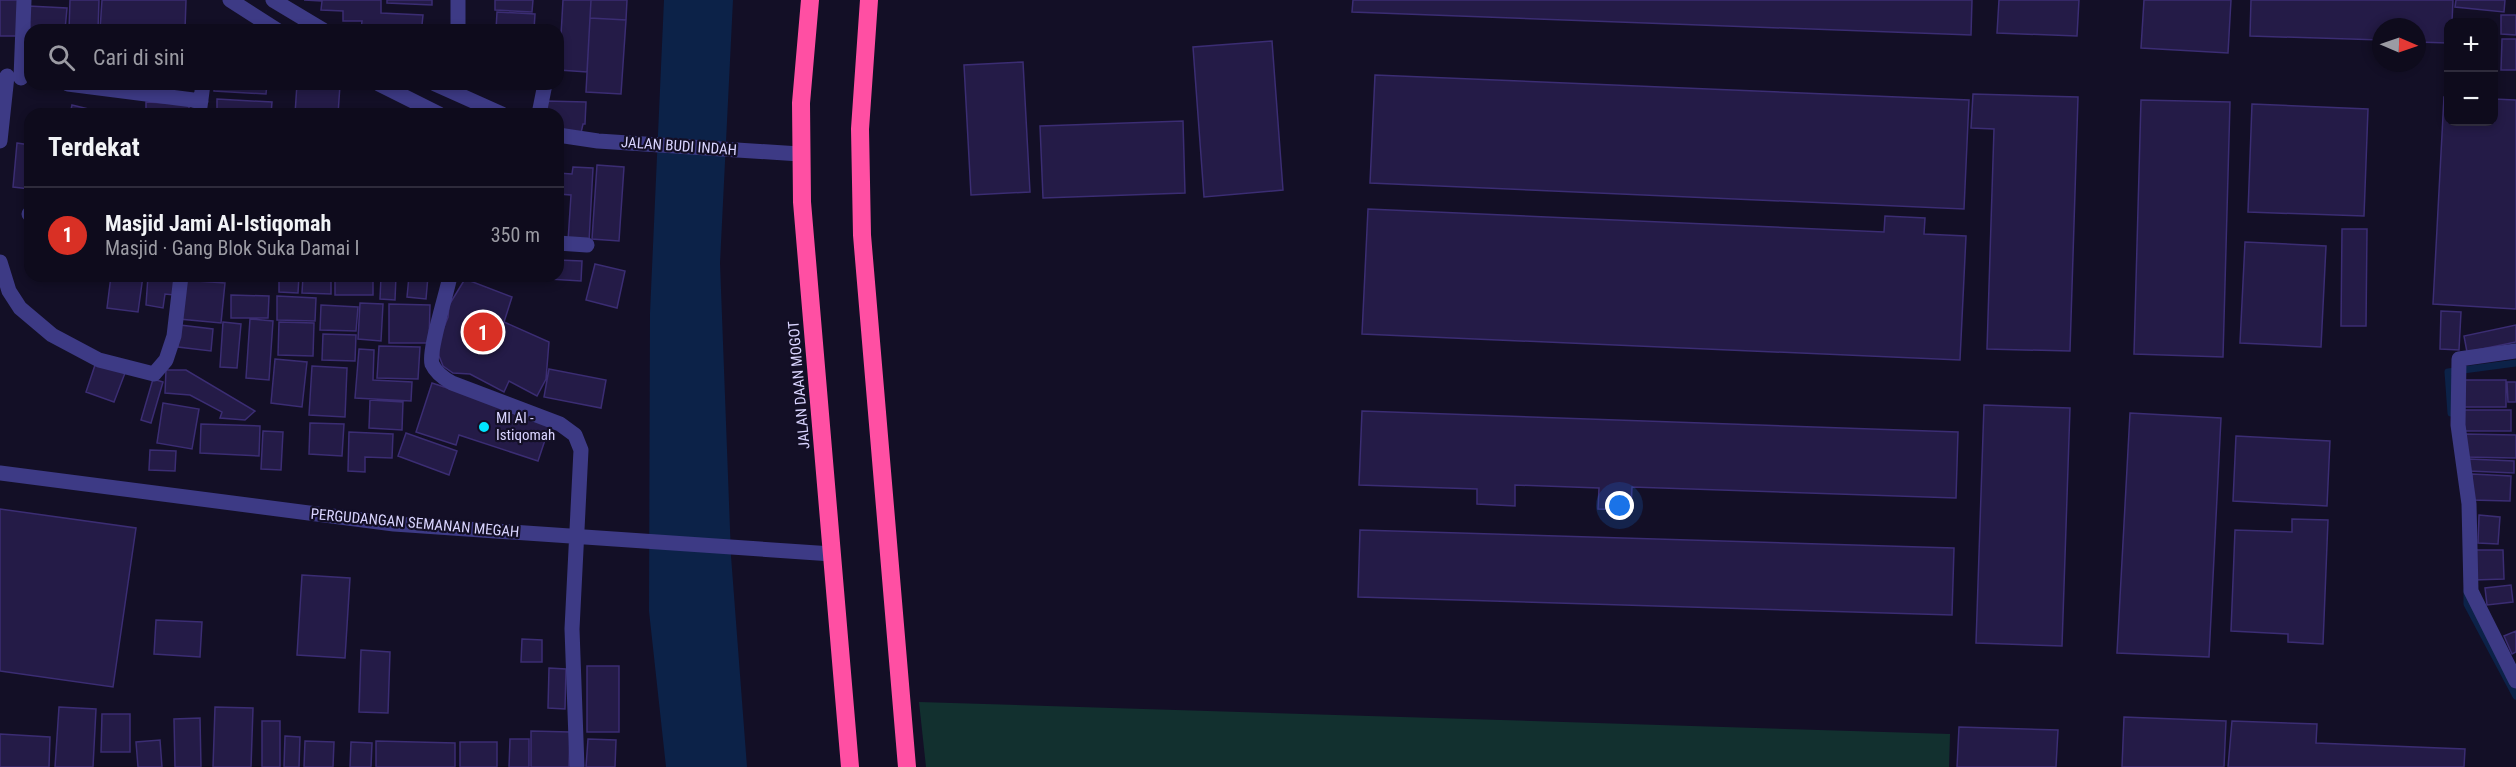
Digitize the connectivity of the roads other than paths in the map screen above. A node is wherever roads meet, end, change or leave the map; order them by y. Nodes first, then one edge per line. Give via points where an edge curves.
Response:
1 (24, 0) edge
2 (230, 0) edge
3 (273, 0) edge
4 (458, 0) edge
5 (810, 0) edge
6 (869, 0) edge
7 (268, 24) edge
8 (299, 24) edge
9 (458, 24) edge
10 (15, 77) edge
11 (101, 90) edge
12 (202, 90) edge
13 (392, 90) edge
14 (448, 90) edge
15 (544, 90) edge
16 (200, 108) edge
17 (427, 108) edge
18 (489, 108) edge
19 (540, 108) edge
20 (564, 136) edge
21 (0, 141) edge
22 (800, 154) junction
23 (564, 243) edge
24 (587, 245) dead end
25 (0, 262) edge
26 (180, 282) edge
27 (448, 282) edge
28 (2516, 351) edge
29 (0, 473) edge
30 (578, 537) junction
31 (832, 554) junction
32 (2516, 681) edge
33 (577, 767) edge
34 (850, 767) edge
35 (907, 767) edge

1 - 10 street
2 - 7 street
3 - 8 street
4 - 9 street
5 - 22 highway, JALAN DAAN MOGOT
6 - 35 highway via 860,129 862,235
10 - 21 street
11 - 16 street
12 - 16 street
13 - 17 street
14 - 18 street
15 - 19 street
20 - 22 street, JALAN BUDI INDAH
22 - 31 highway, JALAN DAAN MOGOT
23 - 24 street
25 - 26 street via 9,291 20,308 52,335 99,360 154,374 166,360 174,336
27 - 30 street via 431,362 439,375 452,383 560,424 575,435 581,450
28 - 32 street via 2458,368 2458,425 2469,504 2471,591
29 - 30 street, PERGUDANGAN SEMANAN MEGAH via 368,521
30 - 31 street, PERGUDANGAN SEMANAN MEGAH
30 - 33 street via 572,629
31 - 34 highway, JALAN DAAN MOGOT

